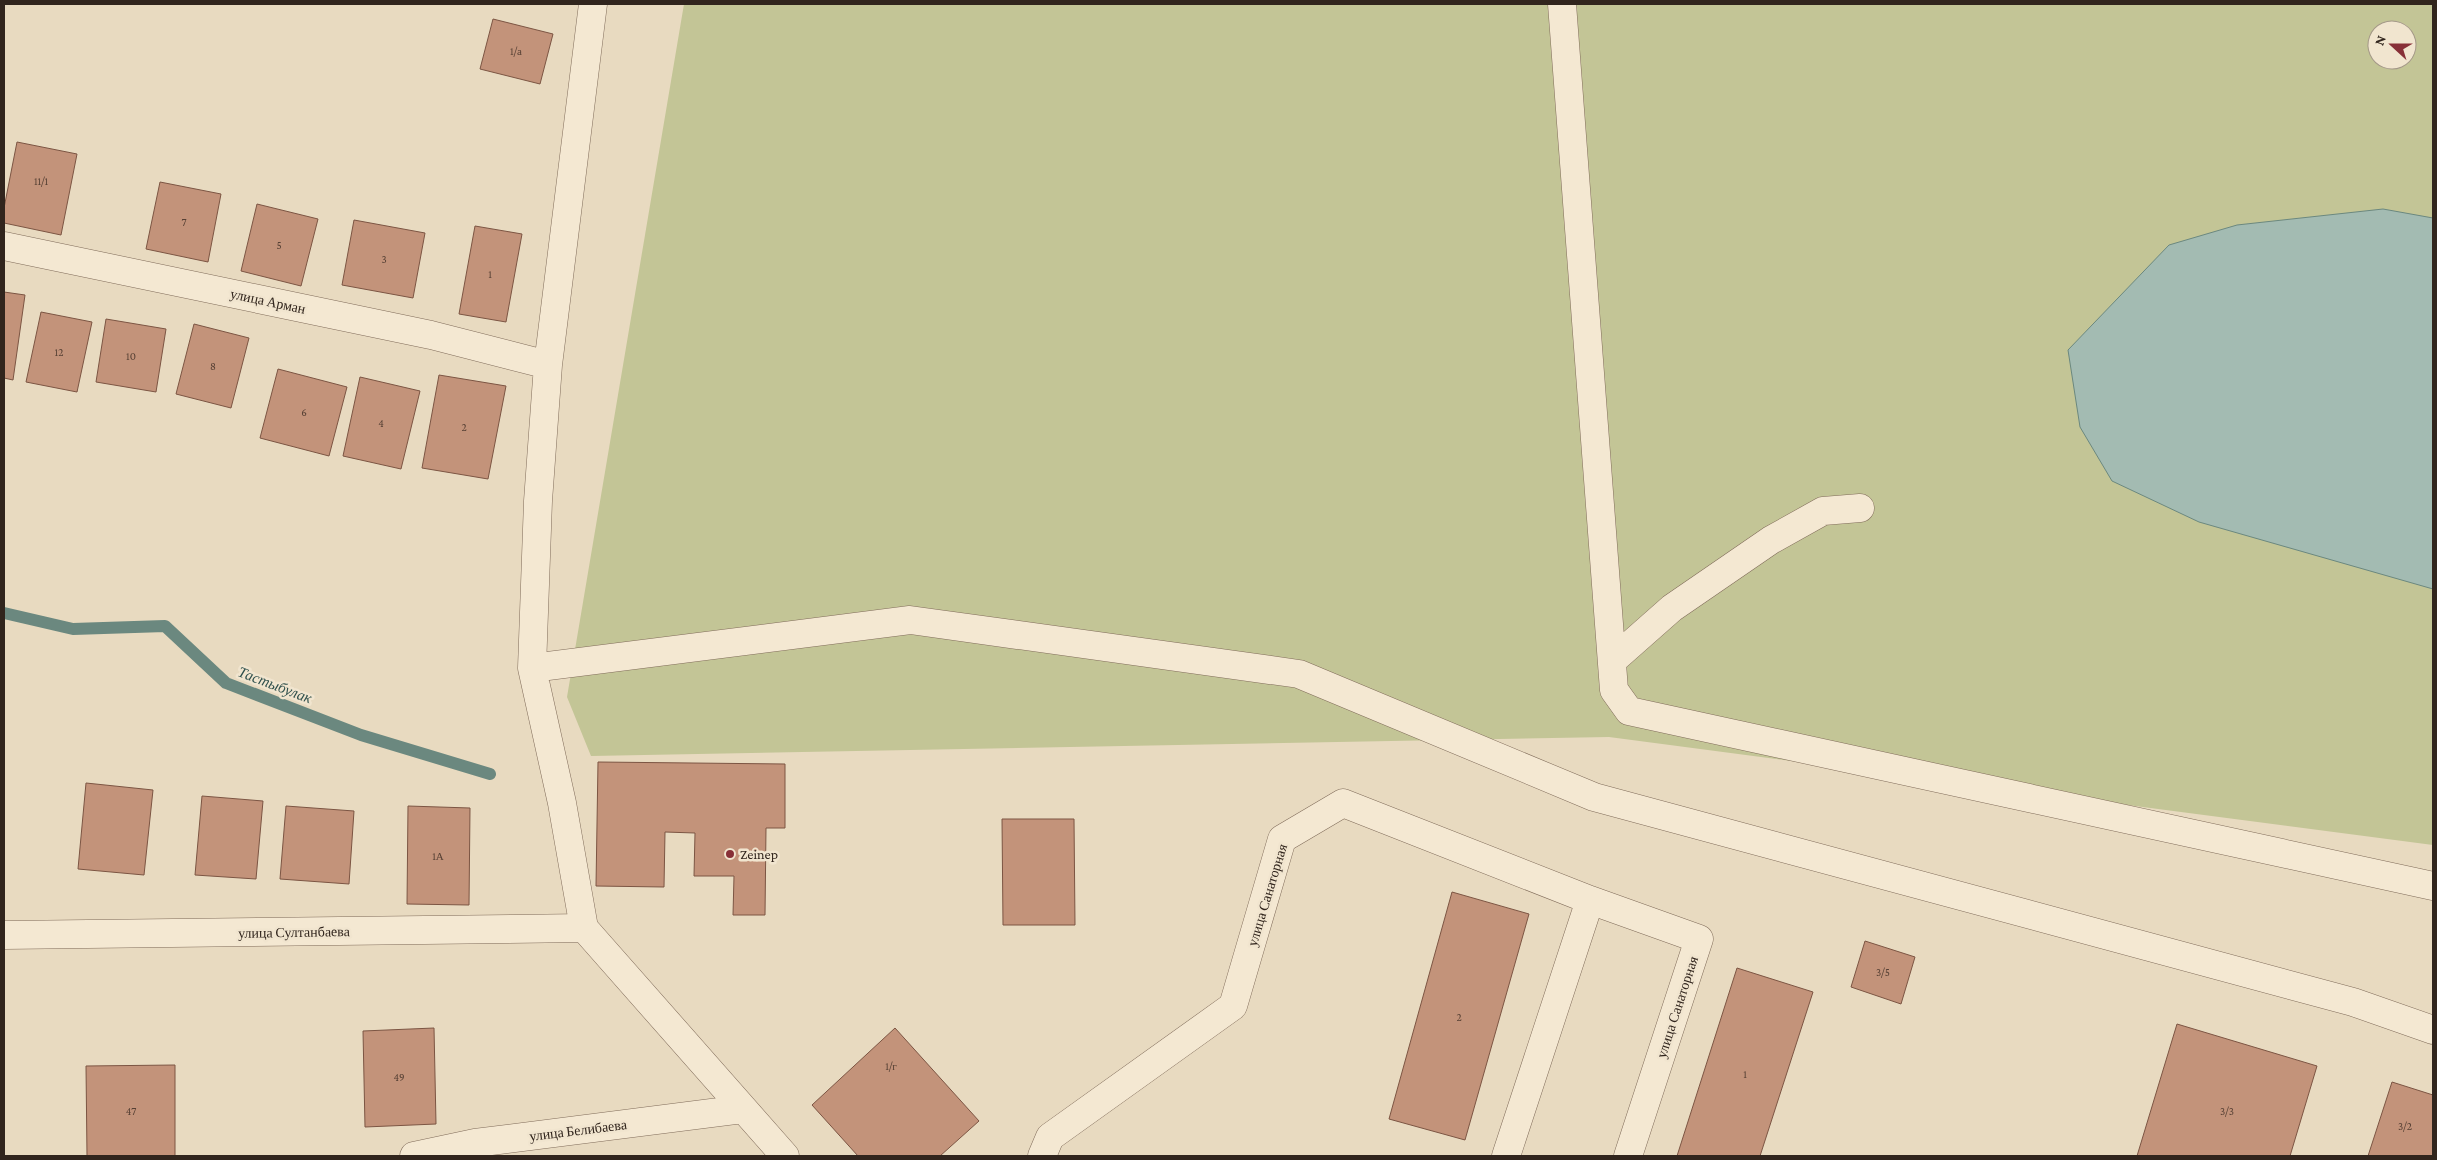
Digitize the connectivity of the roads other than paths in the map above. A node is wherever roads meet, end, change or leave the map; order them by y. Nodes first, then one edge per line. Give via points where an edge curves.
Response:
1 (593, 4) edge
2 (1562, 4) edge
3 (4, 246) edge
4 (540, 363) junction
5 (1860, 508) dead end
6 (1612, 662) junction
7 (532, 668) junction
8 (2433, 886) edge
9 (1590, 900) junction
10 (584, 928) junction
11 (4, 935) edge
12 (2433, 1030) edge
13 (743, 1109) junction
14 (414, 1156) edge
15 (786, 1156) edge
16 (1042, 1156) edge
17 (1506, 1156) edge
18 (1628, 1156) edge

1 - 4 street
2 - 6 street
3 - 4 street, улица Арман via 432,335
4 - 7 street
5 - 6 street via 1823,512 1772,540 1672,608
6 - 8 street via 1614,690 1629,711
7 - 10 street via 562,803
7 - 12 street via 910,620 1299,674 1594,797 2353,1002
9 - 16 street, улица Санаторная via 1344,803 1282,839 1234,1006 1050,1137
9 - 17 street
9 - 18 street, улица Санаторная via 1699,939
10 - 11 street, улица Султанбаева
10 - 13 street
13 - 14 street, улица Белибаева via 475,1143
13 - 15 street

